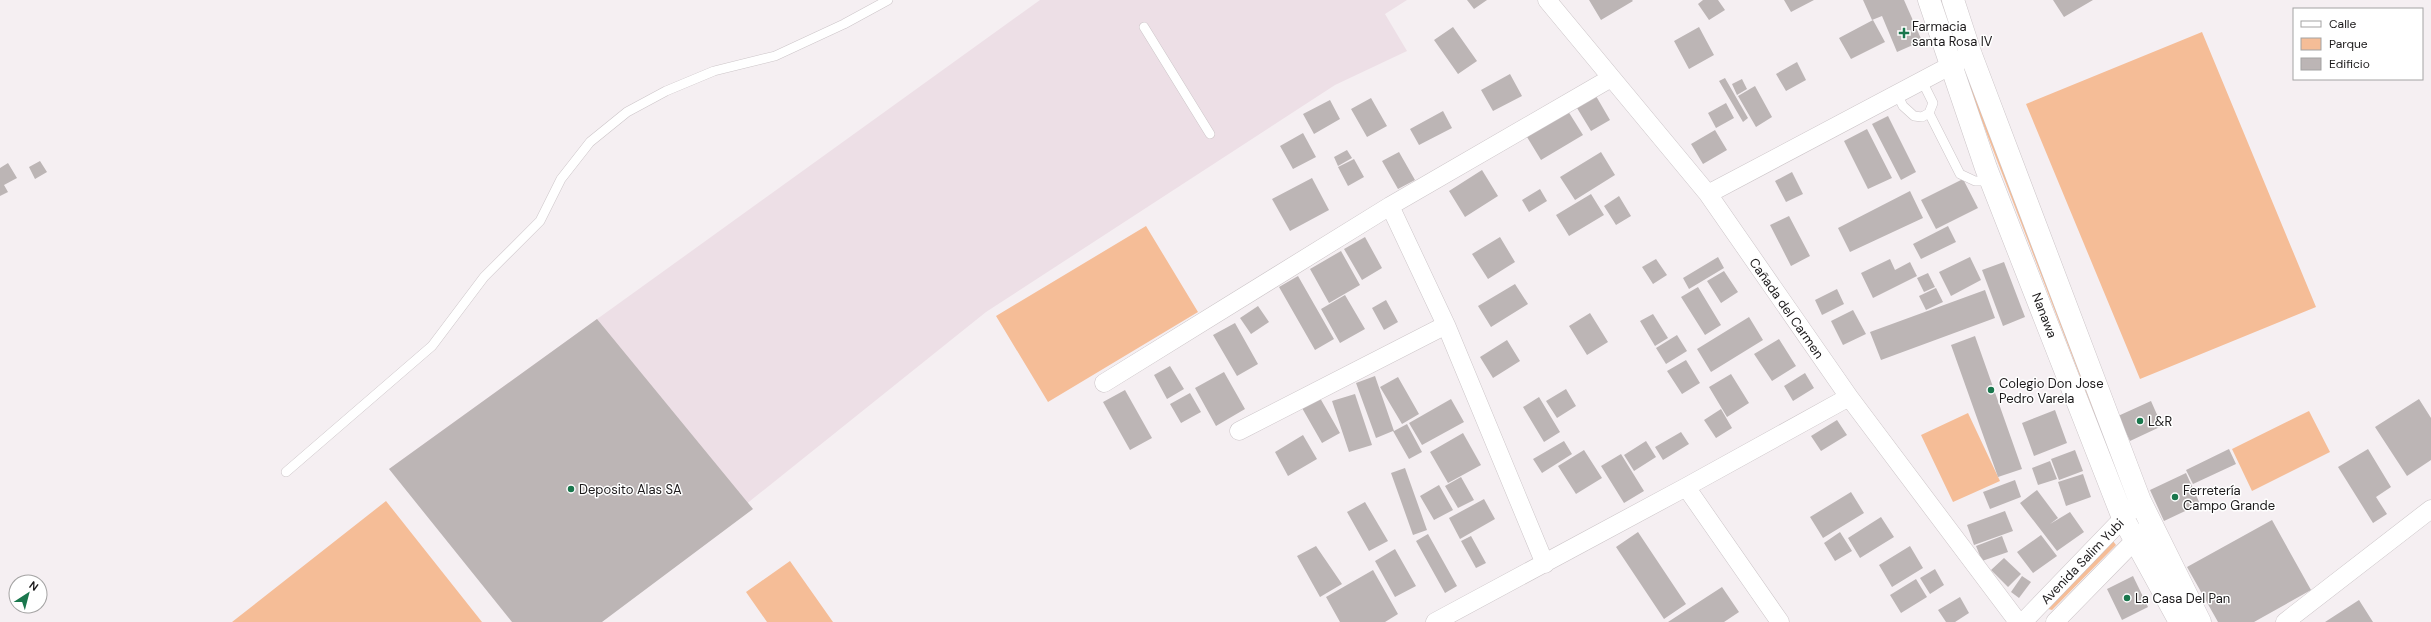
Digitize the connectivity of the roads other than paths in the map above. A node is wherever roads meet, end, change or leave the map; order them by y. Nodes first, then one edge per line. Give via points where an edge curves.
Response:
1 (888, 0) edge
2 (1547, 0) edge
3 (1929, 0) edge
4 (1953, 0) edge
5 (1144, 27) dead end
6 (1971, 55) junction
7 (1952, 65) junction
8 (1611, 78) junction
9 (1922, 81) junction
10 (1897, 94) junction
11 (1929, 113) junction
12 (1210, 134) dead end
13 (2011, 161) junction
14 (1990, 174) junction
15 (1708, 194) junction
16 (1390, 206) junction
17 (1446, 325) junction
18 (1104, 382) dead end
19 (1849, 397) junction
20 (1239, 431) dead end
21 (286, 472) dead end
22 (1686, 487) junction
23 (2140, 501) junction
24 (2431, 509) edge
25 (2123, 518) junction
26 (2144, 532) junction
27 (1545, 564) junction
28 (1435, 622) edge
29 (1780, 622) edge
30 (2018, 622) edge
31 (2024, 622) edge
32 (2055, 622) edge
33 (2180, 622) edge
34 (2200, 622) edge
35 (2285, 622) edge

1 - 21 lane via 775,56 714,71 666,91 621,117 590,142 561,179 540,221 484,277 432,346
2 - 8 street, Cañada del Carmen
3 - 7 main road, Nanawa
4 - 6 main road, Nanawa
5 - 12 lane
6 - 7 street
6 - 13 main road, Nanawa
7 - 9 street
7 - 14 main road, Nanawa
8 - 15 street, Cañada del Carmen
8 - 16 street
9 - 10 street
9 - 11 lane via 1933,103
10 - 11 lane via 1903,106 1914,116 1922,117
10 - 15 street
11 - 14 lane via 1960,174 1974,181
13 - 14 main road
13 - 23 main road, Nanawa
14 - 25 main road, Nanawa
15 - 19 street, Cañada del Carmen
16 - 17 street
16 - 18 street
17 - 20 street
17 - 27 street
19 - 22 street
19 - 30 street, Cañada del Carmen
22 - 27 street
22 - 29 street
23 - 25 street, Avenida Salim Yubi
23 - 26 main road, Nanawa
24 - 35 street
25 - 26 main road, Nanawa
25 - 31 street, Avenida Salim Yubi
26 - 32 street, Avenida Salim Yubi
26 - 33 main road, Nanawa
26 - 34 main road, Nanawa
27 - 28 street

